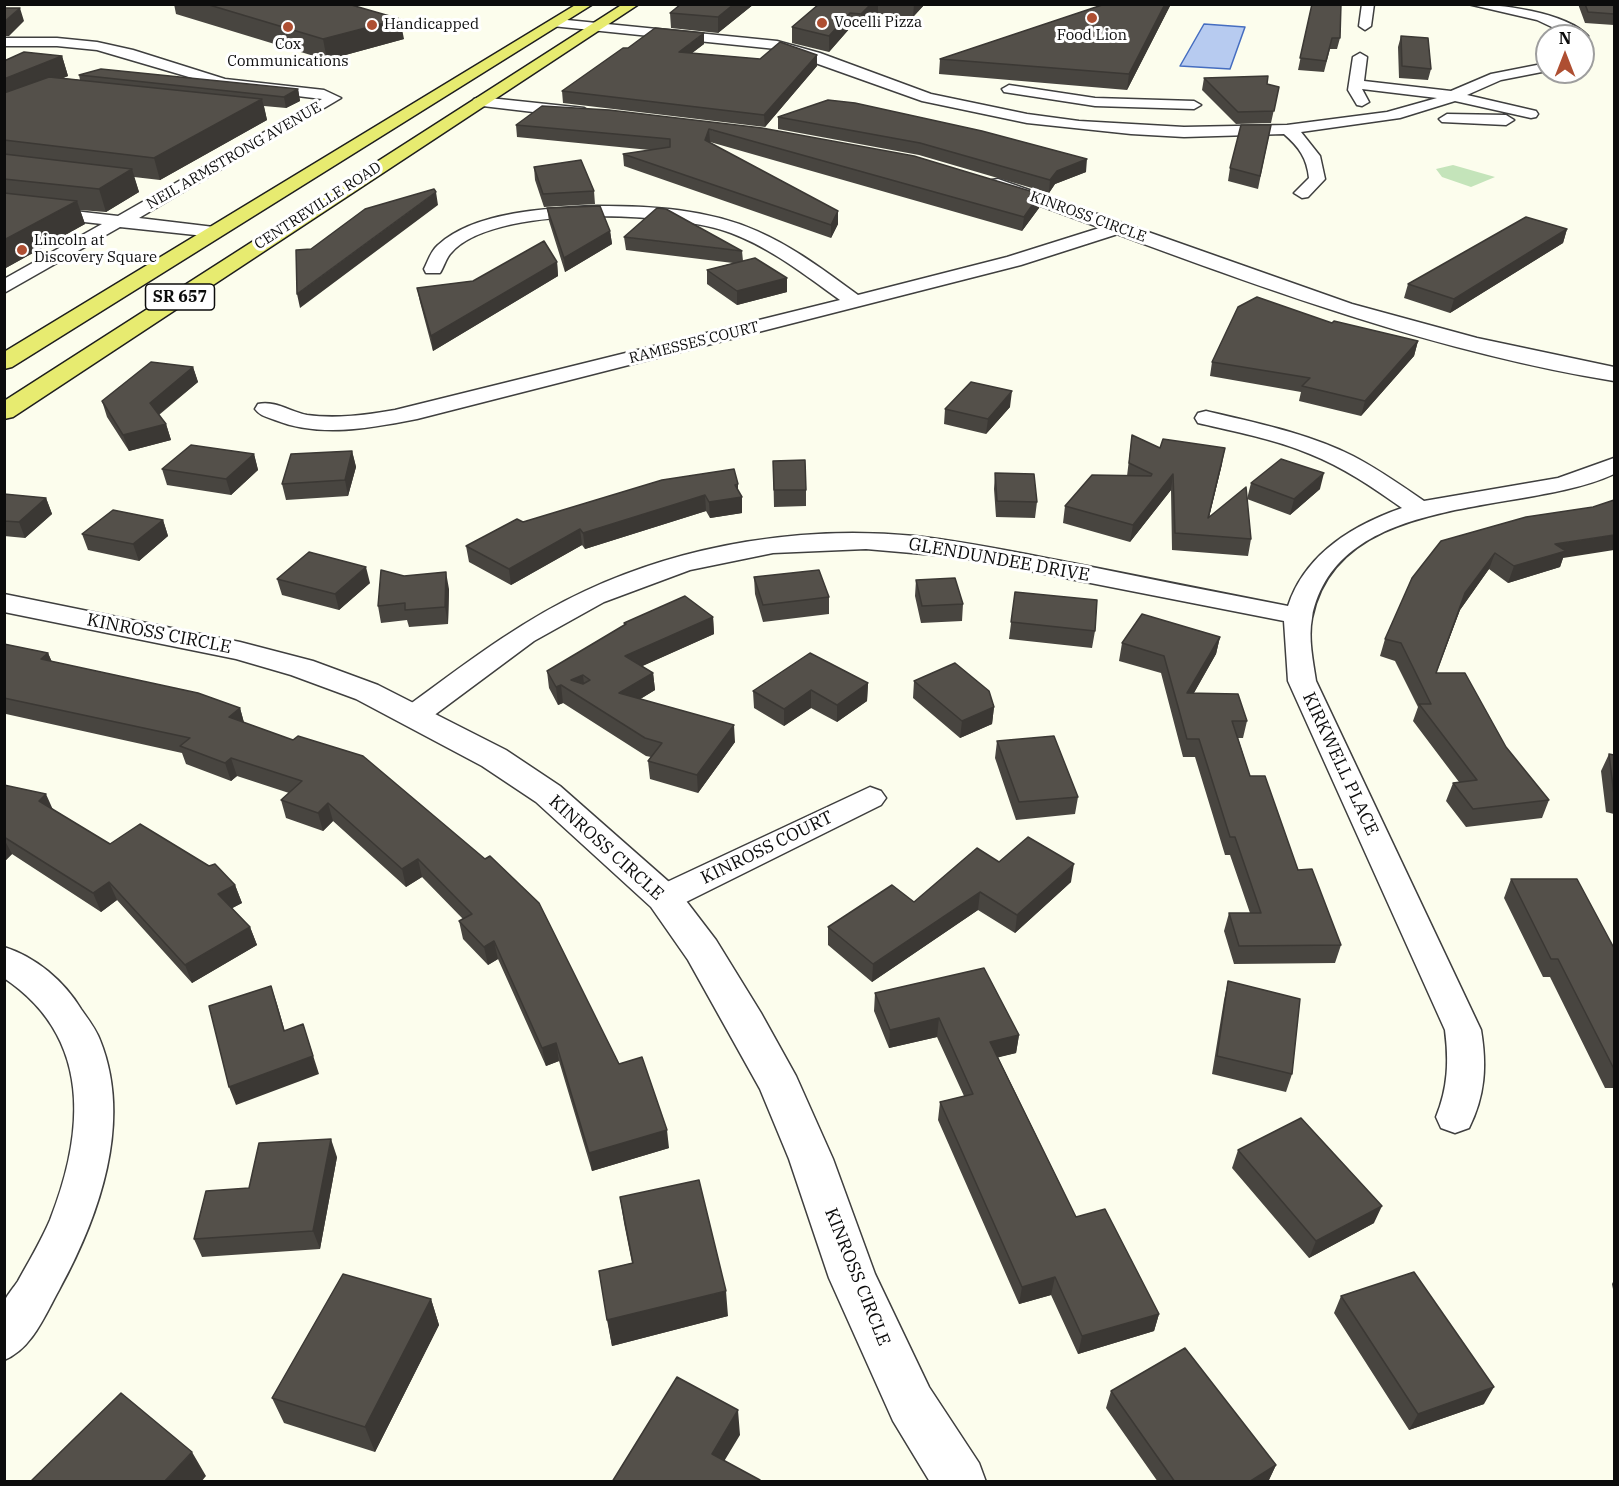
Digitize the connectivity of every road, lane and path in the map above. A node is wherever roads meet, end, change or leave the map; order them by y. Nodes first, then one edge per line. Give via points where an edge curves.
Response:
1 (587, 4) edge
2 (633, 4) edge
3 (1368, 4) edge
4 (1474, 4) edge
5 (1548, 4) edge
6 (1541, 17) junction
7 (557, 23) junction
8 (1553, 24) edge
9 (1365, 26) dead end
10 (598, 27) junction
11 (742, 40) junction
12 (4, 42) edge
13 (693, 51) edge
14 (1360, 57) dead end
15 (149, 59) junction
16 (120, 67) dead end
17 (1535, 69) edge
18 (1356, 84) junction
19 (1009, 89) edge
20 (1454, 96) junction
21 (1532, 97) dead end
22 (480, 102) junction
23 (1095, 102) junction
24 (1364, 104) dead end
25 (1194, 105) dead end
26 (276, 114) edge
27 (1531, 114) junction
28 (602, 115) edge
29 (303, 117) junction
30 (1447, 119) dead end
31 (1085, 124) junction
32 (1288, 129) junction
33 (984, 180) edge
34 (148, 186) edge
35 (176, 189) junction
36 (1302, 193) dead end
37 (4, 208) edge
38 (111, 222) junction
39 (1118, 228) junction
40 (209, 235) junction
41 (433, 269) dead end
42 (4, 287) edge
43 (856, 302) junction
44 (4, 362) edge
45 (1614, 374) edge
46 (266, 409) dead end
47 (4, 412) edge
48 (1206, 418) dead end
49 (1614, 465) edge
50 (1420, 509) junction
51 (4, 603) edge
52 (1298, 616) junction
53 (416, 714) junction
54 (870, 798) dead end
55 (664, 898) junction
56 (4, 960) edge
57 (1455, 1117) dead end
58 (4, 1339) edge
59 (960, 1482) edge

1 - 7 main road, CENTREVILLE ROAD / SR 657
2 - 10 main road, CENTREVILLE ROAD / SR 657
3 - 9 street
4 - 6 street
5 - 6 street via 1549,10
6 - 8 street
7 - 10 street
7 - 40 main road, CENTREVILLE ROAD / SR 657
10 - 11 street
10 - 22 main road, CENTREVILLE ROAD / SR 657
11 - 13 street via 730,54
11 - 31 street via 808,53 868,79 927,98 998,113
12 - 15 street, NEIL ARMSTRONG AVENUE via 83,44
14 - 18 street
15 - 16 street
15 - 29 street, NEIL ARMSTRONG AVENUE via 223,83 334,98
17 - 20 street via 1492,78
18 - 20 street
18 - 24 street via 1355,94
19 - 23 street
20 - 27 street
20 - 32 street via 1403,113
21 - 27 street via 1536,108
22 - 28 street
22 - 47 main road, CENTREVILLE ROAD / SR 657
23 - 25 street
23 - 31 street
26 - 29 street
27 - 30 street via 1499,120
29 - 35 street, NEIL ARMSTRONG AVENUE
31 - 32 street via 1173,130
32 - 36 street via 1308,146 1316,161 1317,179
33 - 39 street, KINROSS CIRCLE
34 - 35 street
35 - 38 street, NEIL ARMSTRONG AVENUE
37 - 38 street
38 - 40 street
38 - 42 street, NEIL ARMSTRONG AVENUE
39 - 43 street, RAMESSES COURT via 1014,261
39 - 45 street, KINROSS CIRCLE via 1354,312 1474,344
40 - 44 main road, CENTREVILLE ROAD / SR 657
41 - 43 street via 447,244 496,225 576,212 648,212 715,222 752,235
43 - 46 street, RAMESSES COURT via 403,416 331,424 294,420
48 - 50 street via 1295,441 1335,456
49 - 50 street, KIRKWELL PLACE via 1572,482
50 - 52 street, KIRKWELL PLACE via 1384,522 1328,561 1312,583
51 - 53 street, KINROSS CIRCLE via 240,651 302,668
52 - 53 street, GLENDUNDEE DRIVE via 959,549 877,541 794,544 694,561 596,595 543,623
52 - 57 street, KIRKWELL PLACE via 1296,646 1306,690 1463,1030 1469,1065 1463,1100
53 - 55 street, KINROSS CIRCLE via 548,794
54 - 55 street, KINROSS COURT
55 - 59 street, KINROSS CIRCLE via 747,1024 780,1088 811,1159 858,1289 911,1404
56 - 58 street via 31,976 58,1003 78,1035 90,1073 94,1113 89,1160 76,1209 54,1261

